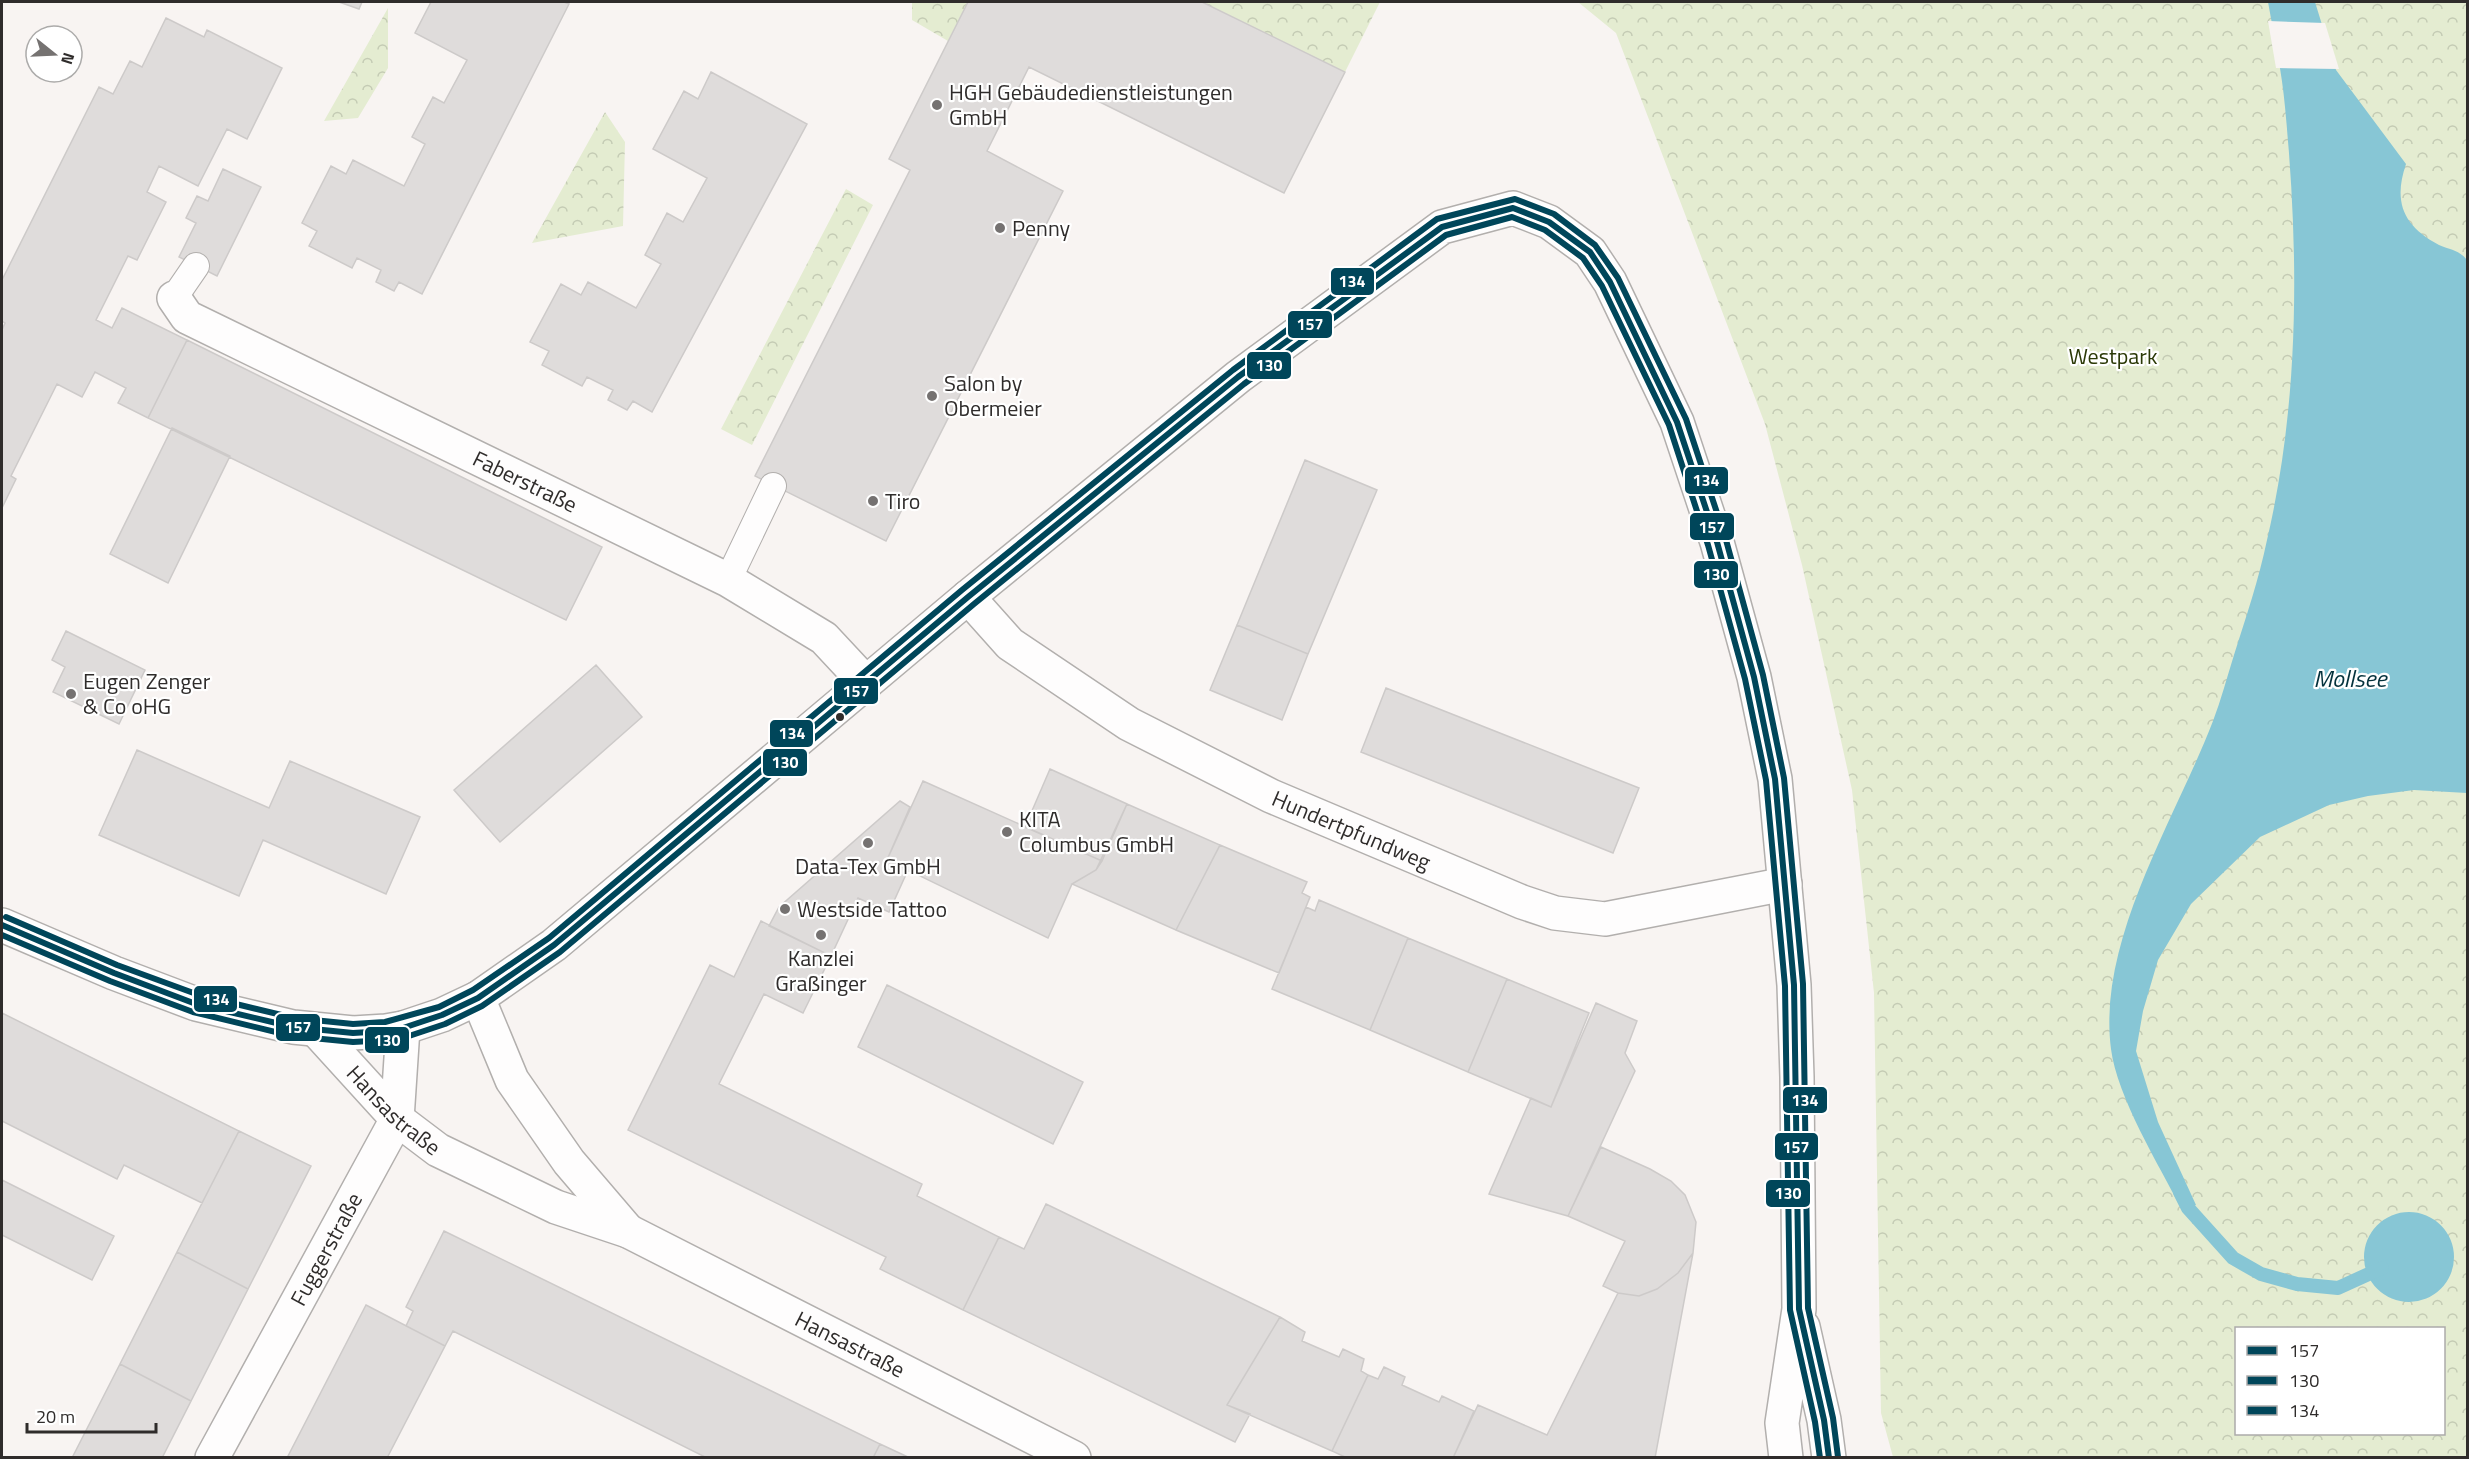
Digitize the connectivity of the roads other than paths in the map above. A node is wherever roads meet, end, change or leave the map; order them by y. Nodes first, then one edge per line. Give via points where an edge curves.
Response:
1 (196, 266) dead end
2 (174, 298) joint
3 (773, 486) dead end
4 (728, 580) junction
5 (968, 597) junction
6 (866, 683) junction
7 (1785, 884) junction
8 (2, 925) edge
9 (478, 998) junction
10 (403, 1028) junction
11 (316, 1030) junction
12 (397, 1119) junction
13 (628, 1231) junction
14 (1799, 1308) junction
15 (212, 1458) edge
16 (1074, 1458) edge
17 (1786, 1458) edge
18 (1829, 1458) edge

1 - 2 lane
2 - 4 street, Faberstraße via 188,317
3 - 4 lane
4 - 6 street, Faberstraße via 824,638
5 - 6 street
5 - 7 street, Hundertpfundweg via 1010,644 1128,724 1271,796 1522,902 1556,913 1605,919
5 - 7 street via 1238,377 1442,227 1513,208 1549,222 1590,252 1610,282 1677,422 1718,542 1754,677 1775,779
6 - 9 street via 554,945
7 - 14 street via 1794,985
8 - 11 street via 196,1004
9 - 10 street
9 - 13 street, Hansastraße via 512,1080 569,1162
10 - 11 street via 353,1033
10 - 12 street, Fuggerstraße
11 - 12 street, Hansastraße
12 - 13 street, Hansastraße via 438,1150 556,1208
12 - 15 street, Fuggerstraße
13 - 16 street, Hansastraße
14 - 17 street via 1782,1423
14 - 18 street

